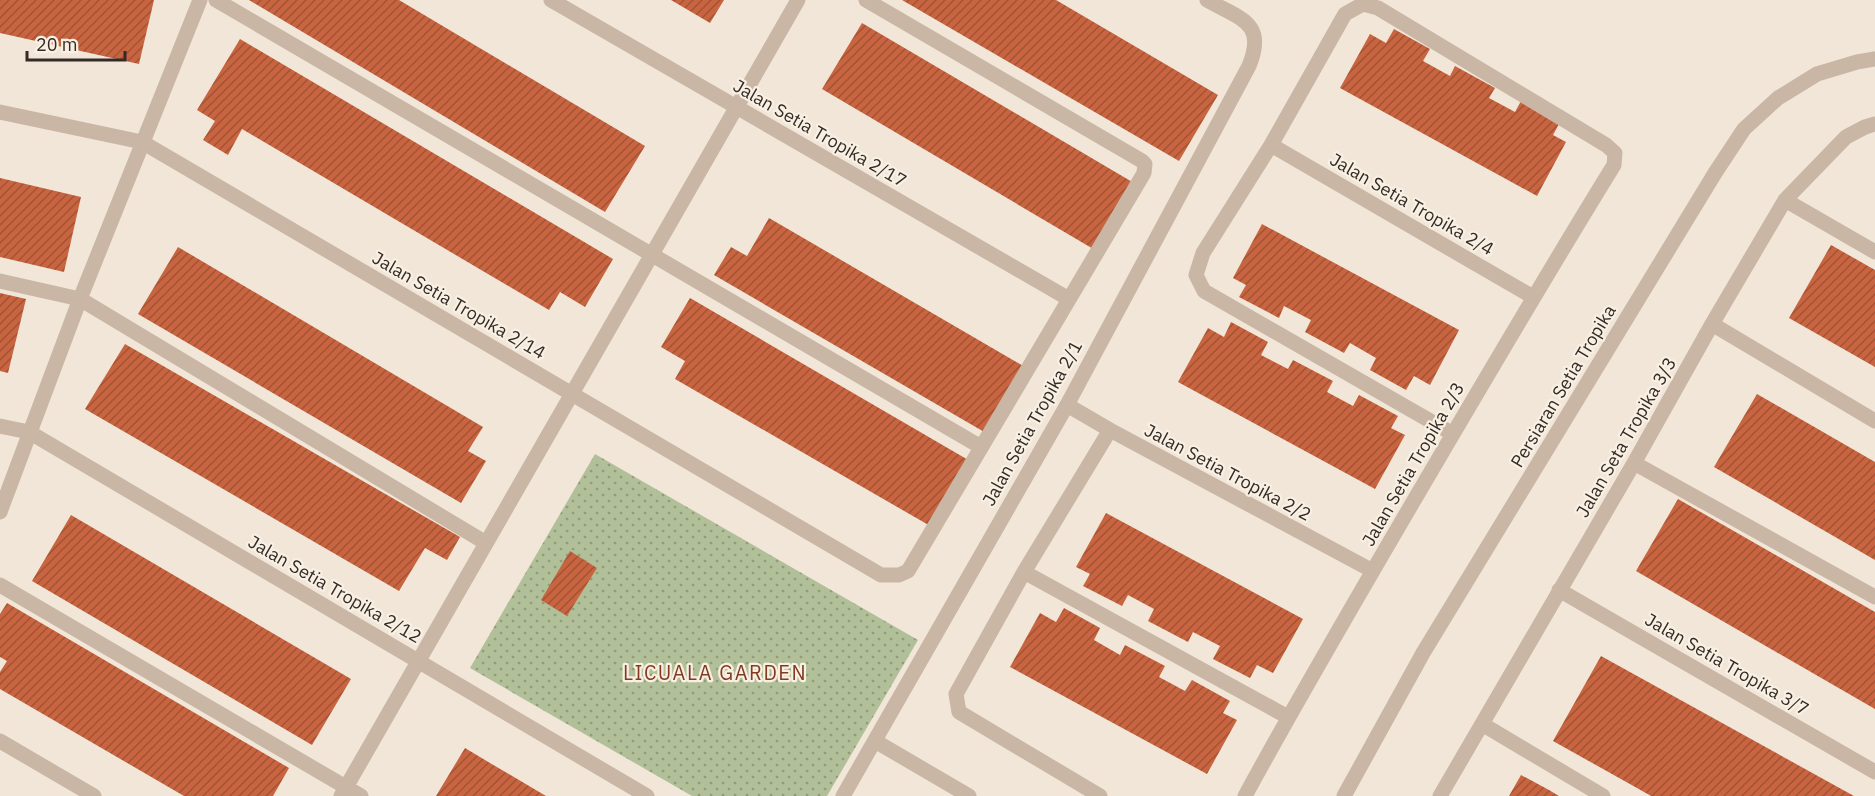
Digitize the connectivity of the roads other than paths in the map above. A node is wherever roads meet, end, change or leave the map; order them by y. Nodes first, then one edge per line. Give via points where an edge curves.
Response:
1 (200, 0) edge
2 (216, 0) edge
3 (551, 0) edge
4 (798, 0) edge
5 (866, 0) edge
6 (1207, 0) edge
7 (1875, 59) edge
8 (736, 108) junction
9 (0, 112) edge
10 (1875, 124) edge
11 (142, 142) junction
12 (1271, 145) junction
13 (1785, 201) junction
14 (1875, 252) edge
15 (652, 254) junction
16 (0, 281) edge
17 (1533, 297) junction
18 (81, 299) junction
19 (1069, 299) junction
20 (1712, 324) junction
21 (572, 393) junction
22 (1067, 405) junction
23 (1875, 421) edge
24 (0, 426) edge
25 (1110, 430) junction
26 (29, 432) junction
27 (1453, 434) junction
28 (981, 447) junction
29 (1634, 463) junction
30 (0, 512) edge
31 (486, 543) junction
32 (1373, 571) junction
33 (1024, 572) junction
34 (0, 585) edge
35 (1559, 590) junction
36 (1875, 597) edge
37 (418, 661) junction
38 (1288, 717) junction
39 (1482, 724) junction
40 (0, 741) edge
41 (875, 741) junction
42 (1875, 772) edge
43 (343, 792) edge
44 (94, 796) edge
45 (361, 796) edge
46 (647, 796) edge
47 (843, 796) edge
48 (969, 796) edge
49 (1100, 796) edge
50 (1245, 796) edge
51 (1344, 796) edge
52 (1440, 796) edge
53 (1603, 796) edge

1 - 11 street
2 - 15 street
3 - 8 street, Jalan Setia Tropika 2/17
4 - 8 street
5 - 19 street via 1145,164 1144,173
6 - 22 street, Jalan Setia Tropika 2/1 via 1253,29 1256,40 1249,66
7 - 51 street, Persiaran Setia Tropika via 1817,74 1778,98 1744,129 1423,653
8 - 15 street
8 - 19 street, Jalan Setia Tropika 2/17
9 - 11 street, Jalan Setia Tropika 2/14
10 - 13 street, Jalan Seta Tropika 3/3 via 1846,137
11 - 18 street
11 - 21 street, Jalan Setia Tropika 2/14
12 - 17 street, Jalan Setia Tropika 2/4
12 - 17 street, Jalan Setia Tropika 2/3 via 1345,14 1363,4 1378,8 1615,153 1614,165
12 - 27 street via 1203,253 1196,275 1204,291
13 - 14 street
13 - 20 street, Jalan Seta Tropika 3/3
15 - 21 street
15 - 28 street
16 - 18 street
17 - 27 street, Jalan Setia Tropika 2/3
18 - 26 street
18 - 31 street
19 - 28 street
20 - 23 street
20 - 29 street, Jalan Seta Tropika 3/3
21 - 28 street, Jalan Setia Tropika 2/14 via 881,575 908,571
21 - 31 street
22 - 25 street, Jalan Setia Tropika 2/2
22 - 41 street, Jalan Setia Tropika 2/1
24 - 26 street, Jalan Setia Tropika 2/12
25 - 32 street, Jalan Setia Tropika 2/2
25 - 33 street
26 - 30 street
26 - 37 street, Jalan Setia Tropika 2/12
27 - 32 street, Jalan Setia Tropika 2/3
29 - 35 street, Jalan Seta Tropika 3/3
29 - 36 street
31 - 37 street
32 - 38 street, Jalan Setia Tropika 2/3
33 - 38 street
33 - 49 street via 956,694 958,712
34 - 43 street
35 - 39 street, Jalan Seta Tropika 3/3
35 - 42 street, Jalan Setia Tropika 3/7
37 - 43 street
37 - 46 street, Jalan Setia Tropika 2/12
38 - 50 street, Jalan Setia Tropika 2/3
39 - 52 street, Jalan Seta Tropika 3/3
39 - 53 street
40 - 44 street
41 - 47 street, Jalan Setia Tropika 2/1
41 - 48 street
43 - 45 street

